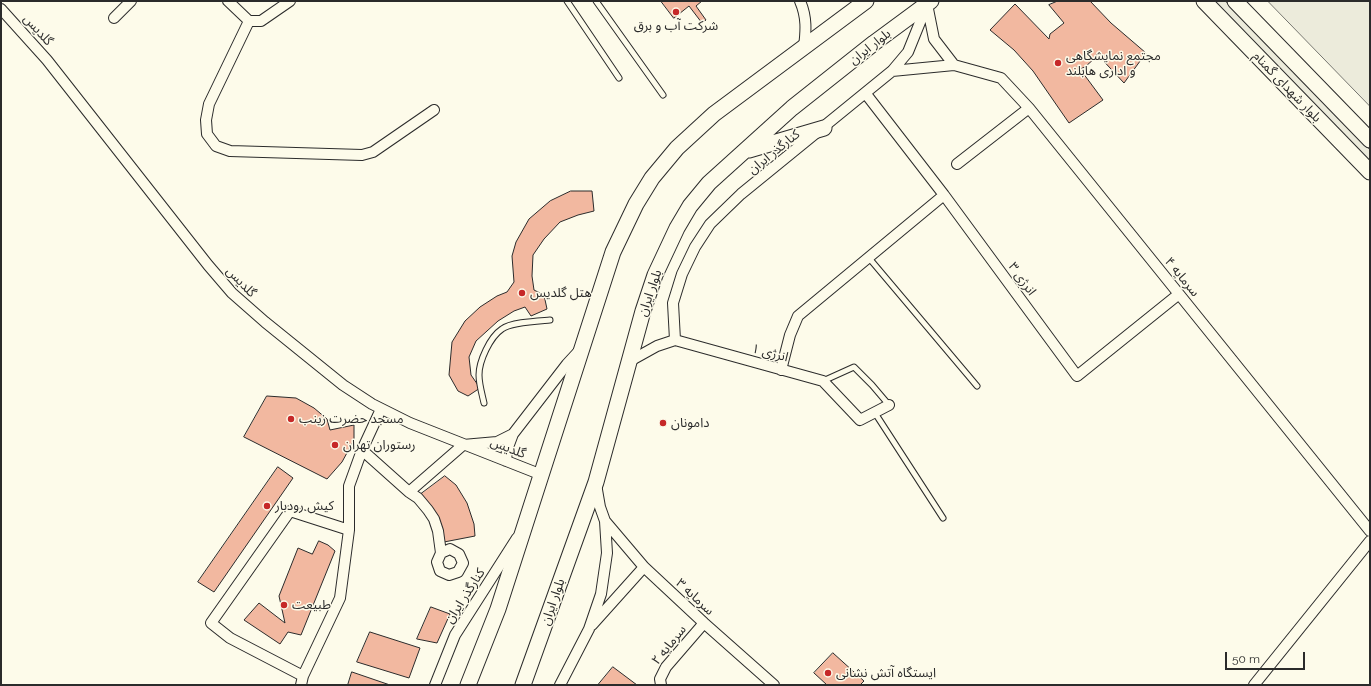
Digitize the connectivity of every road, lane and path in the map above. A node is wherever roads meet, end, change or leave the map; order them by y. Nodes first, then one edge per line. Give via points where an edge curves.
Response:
1 (131, 1) edge
2 (228, 1) edge
3 (290, 1) edge
4 (567, 1) edge
5 (596, 1) edge
6 (800, 1) edge
7 (866, 1) edge
8 (1204, 1) edge
9 (1235, 1) edge
10 (929, 2) edge
11 (1, 9) edge
12 (114, 18) dead end
13 (249, 21) junction
14 (804, 47) junction
15 (954, 65) junction
16 (892, 72) junction
17 (619, 78) dead end
18 (866, 94) junction
19 (663, 95) dead end
20 (1029, 108) junction
21 (434, 110) dead end
22 (824, 128) junction
23 (1370, 140) edge
24 (744, 151) junction
25 (958, 164) dead end
26 (1370, 172) edge
27 (944, 196) junction
28 (869, 258) junction
29 (1179, 294) junction
30 (550, 320) dead end
31 (675, 340) junction
32 (583, 347) junction
33 (630, 361) junction
34 (781, 370) junction
35 (823, 381) junction
36 (977, 386) dead end
37 (484, 403) dead end
38 (889, 405) joint
39 (381, 409) junction
40 (875, 413) junction
41 (514, 434) junction
42 (463, 445) junction
43 (362, 450) junction
44 (506, 461) junction
45 (542, 475) junction
46 (596, 482) junction
47 (409, 492) junction
48 (943, 518) dead end
49 (605, 520) junction
50 (525, 525) junction
51 (348, 530) junction
52 (1370, 531) edge
53 (1370, 541) edge
54 (441, 553) dead end
55 (644, 567) junction
56 (704, 623) junction
57 (589, 629) junction
58 (302, 681) edge
59 (435, 685) edge
60 (468, 685) edge
61 (523, 685) edge
62 (560, 685) edge
63 (660, 685) edge
64 (774, 685) edge
65 (1254, 685) edge

1 - 12 street
2 - 13 street
3 - 13 street via 261,21
4 - 17 lane
5 - 19 lane
6 - 14 street via 805,12 807,28
7 - 14 main road
8 - 26 main road, بلوار شهدای گمنام
9 - 23 main road, بلوار شهدای گمنام
10 - 15 street via 934,39
10 - 16 street, کنارگذر ایران via 908,52
10 - 24 main road, بلوار ایران via 792,108
11 - 39 street, گلدیس via 47,60 232,293 343,385
13 - 21 street via 209,104 207,134 216,146 230,151 362,155 373,152
14 - 32 main road via 714,114 677,148 652,178 636,204 613,252
15 - 16 street
15 - 20 street, سرمایه ۴ via 1001,78
16 - 18 street, کنارگذر ایران
18 - 22 street, کنارگذر ایران
18 - 27 street, انرژی ۳
20 - 25 street
20 - 29 street, سرمایه ۴
22 - 24 main road
22 - 31 street, کنارگذر ایران via 741,194 710,224 682,274 673,303
24 - 33 main road, بلوار ایران via 709,183 690,206 677,228 655,275
27 - 28 street
27 - 29 street, انرژی ۳ via 1077,376
28 - 34 street via 798,316
28 - 36 lane
29 - 52 street, سرمایه ۴
30 - 37 lane via 524,322 502,328 492,338 479,374
31 - 33 street via 657,346
31 - 34 street, انرژی ۱
32 - 41 street
32 - 45 main road
33 - 46 main road, بلوار ایران
34 - 35 street, انرژی ۱
35 - 38 lane via 854,367
35 - 40 street via 860,420
38 - 40 street
39 - 42 street, گلدیس
39 - 43 street
40 - 48 lane
41 - 42 street via 497,442
41 - 44 street via 507,450
42 - 44 street, گلدیس
42 - 47 street
43 - 47 street
43 - 51 street via 349,486
44 - 45 street, گلدیس
45 - 50 main road
46 - 49 street
46 - 61 main road, بلوار ایران
47 - 54 street via 418,498 434,519
49 - 55 street, سرمایه ۳
49 - 57 street via 607,553 600,594
50 - 59 street, کنارگذر ایران via 455,635
50 - 60 main road via 498,609
51 - 58 street via 340,598
51 - 58 street via 290,511 211,623 230,638
53 - 65 street
55 - 56 street, سرمایه ۳
55 - 57 street
56 - 63 street, سرمایه ۲ via 666,667
56 - 64 street, سرمایه ۳
57 - 62 street

